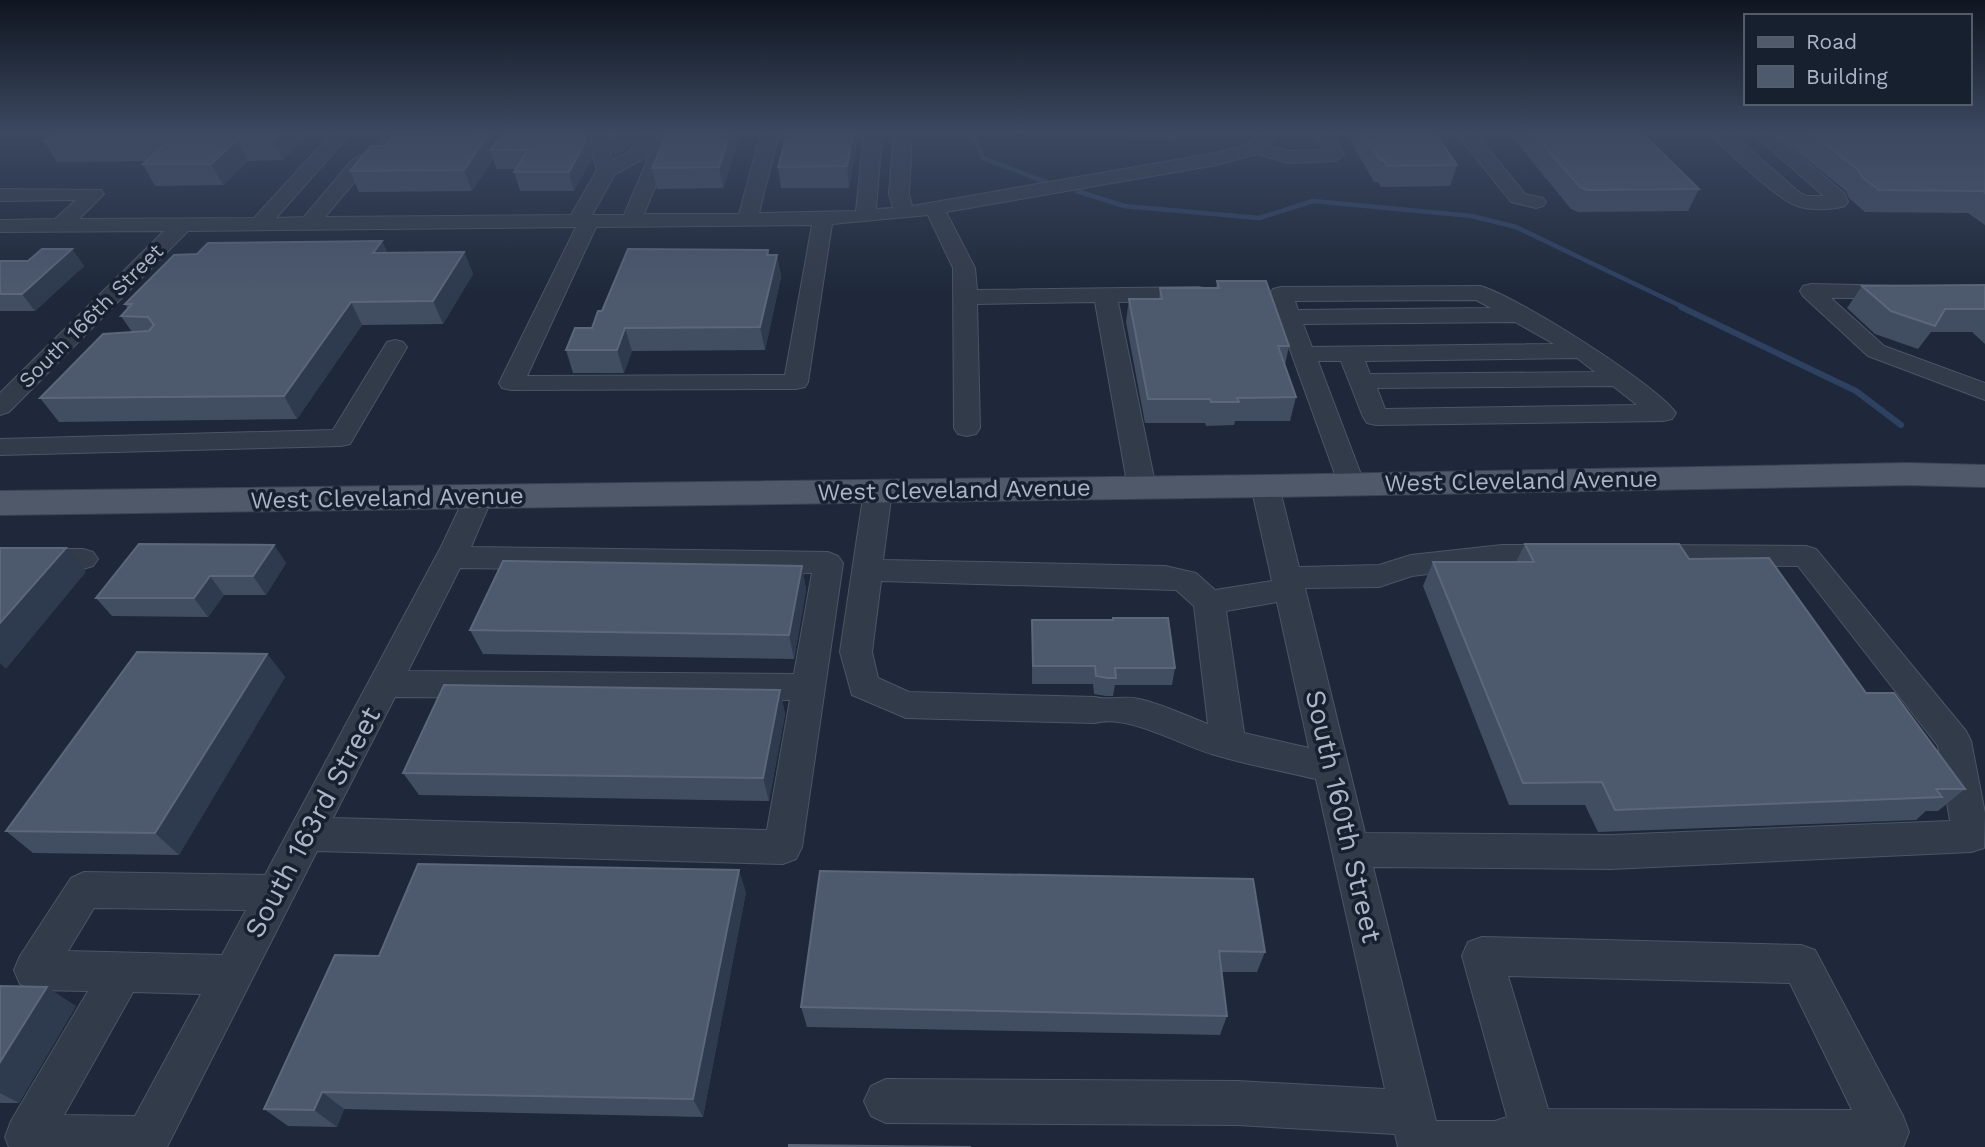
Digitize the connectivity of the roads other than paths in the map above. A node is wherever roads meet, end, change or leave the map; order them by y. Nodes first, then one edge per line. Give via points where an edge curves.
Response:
1 (56, 187) edge
2 (290, 187) edge
3 (340, 187) edge
4 (599, 187) edge
5 (646, 187) edge
6 (756, 187) edge
7 (868, 187) edge
8 (899, 187) edge
9 (1041, 187) edge
10 (1509, 187) edge
11 (1781, 187) edge
12 (1825, 187) edge
13 (0, 195) edge
14 (45, 195) junction
15 (1536, 202) dead end
16 (935, 209) junction
17 (904, 214) junction
18 (865, 217) junction
19 (823, 219) junction
20 (632, 220) junction
21 (747, 220) junction
22 (583, 221) junction
23 (309, 223) junction
24 (253, 224) junction
25 (61, 225) junction
26 (182, 225) junction
27 (0, 226) edge
28 (232, 241) edge
29 (1918, 291) edge
30 (1227, 294) edge
31 (1254, 294) edge
32 (1281, 294) junction
33 (1105, 295) junction
34 (966, 297) junction
35 (1519, 316) junction
36 (1290, 317) junction
37 (395, 347) dead end
38 (58, 349) junction
39 (86, 349) edge
40 (1583, 351) junction
41 (1304, 354) junction
42 (1350, 354) junction
43 (0, 377) edge
44 (30, 377) junction
45 (1622, 379) junction
46 (1362, 382) junction
47 (1985, 392) edge
48 (0, 407) edge
49 (967, 428) dead end
50 (0, 447) edge
51 (1985, 469) edge
52 (1908, 474) junction
53 (1985, 476) edge
54 (1351, 485) junction
55 (1265, 486) junction
56 (1142, 488) junction
57 (878, 491) junction
58 (479, 496) junction
59 (0, 503) edge
60 (450, 557) junction
61 (0, 559) edge
62 (83, 559) dead end
63 (868, 570) junction
64 (1289, 583) junction
65 (1209, 602) junction
66 (385, 684) junction
67 (808, 687) junction
68 (1228, 744) junction
69 (1332, 768) junction
70 (306, 834) junction
71 (1351, 850) junction
72 (276, 893) junction
73 (122, 972) junction
74 (233, 975) junction
75 (886, 1101) dead end
76 (1534, 1131) junction
77 (1417, 1134) edge
78 (145, 1143) edge

1 - 14 street
2 - 24 street
3 - 23 street
4 - 22 street
5 - 20 street
6 - 21 street
7 - 18 street
8 - 17 street
9 - 16 street
10 - 15 street via 1518,198
11 - 12 street via 1804,202 1838,202
13 - 14 street
14 - 25 street via 94,194
16 - 17 street
16 - 34 street via 964,268
17 - 18 street
18 - 19 street
19 - 21 street
19 - 22 street via 796,382 511,383
20 - 21 street
20 - 22 street
22 - 23 street via 353,231
23 - 24 street
24 - 26 street
24 - 28 street
25 - 26 street
25 - 27 street
26 - 38 street, South 166th Street
29 - 47 street via 1811,292 1876,351
30 - 33 street
31 - 32 street
32 - 35 street via 1480,293
32 - 36 street
33 - 34 street
33 - 56 street
34 - 49 street
35 - 36 street
35 - 40 street
36 - 41 street
37 - 50 street via 341,438
38 - 39 street
38 - 44 street, South 166th Street
40 - 42 street
40 - 45 street
41 - 42 street
41 - 54 street
42 - 46 street
43 - 44 street
44 - 48 street, South 166th Street
45 - 46 street
45 - 46 street via 1663,412 1376,417
51 - 52 main road, West Cleveland Avenue
52 - 53 main road, West Cleveland Avenue
52 - 54 main road, West Cleveland Avenue
54 - 55 main road, West Cleveland Avenue
55 - 56 main road, West Cleveland Avenue
55 - 64 street, South 160th Street
56 - 57 main road, West Cleveland Avenue
57 - 58 main road, West Cleveland Avenue
57 - 63 street
58 - 59 main road, West Cleveland Avenue
58 - 60 street, South 163rd Street
60 - 66 street, South 163rd Street
60 - 67 street via 828,563
61 - 62 street
63 - 65 street via 1165,577 1185,581
63 - 68 street via 856,652 864,686 906,705 1139,712
64 - 65 street
64 - 69 street, South 160th Street
64 - 71 street via 1379,576 1411,566 1502,555 1806,556 1954,741 1971,836 1611,852
65 - 68 street
66 - 67 street
66 - 70 street, South 163rd Street
67 - 70 street via 783,847
68 - 69 street
69 - 71 street, South 160th Street
70 - 72 street, South 163rd Street
71 - 77 street, South 160th Street
72 - 73 street via 83,890 34,970
72 - 74 street, South 163rd Street
73 - 74 street
73 - 78 street via 27,1137
74 - 78 street, South 163rd Street
75 - 77 street via 1237,1103
76 - 76 street via 1696,1132 1887,1132 1801,964 1482,956
76 - 77 street via 1495,1143

